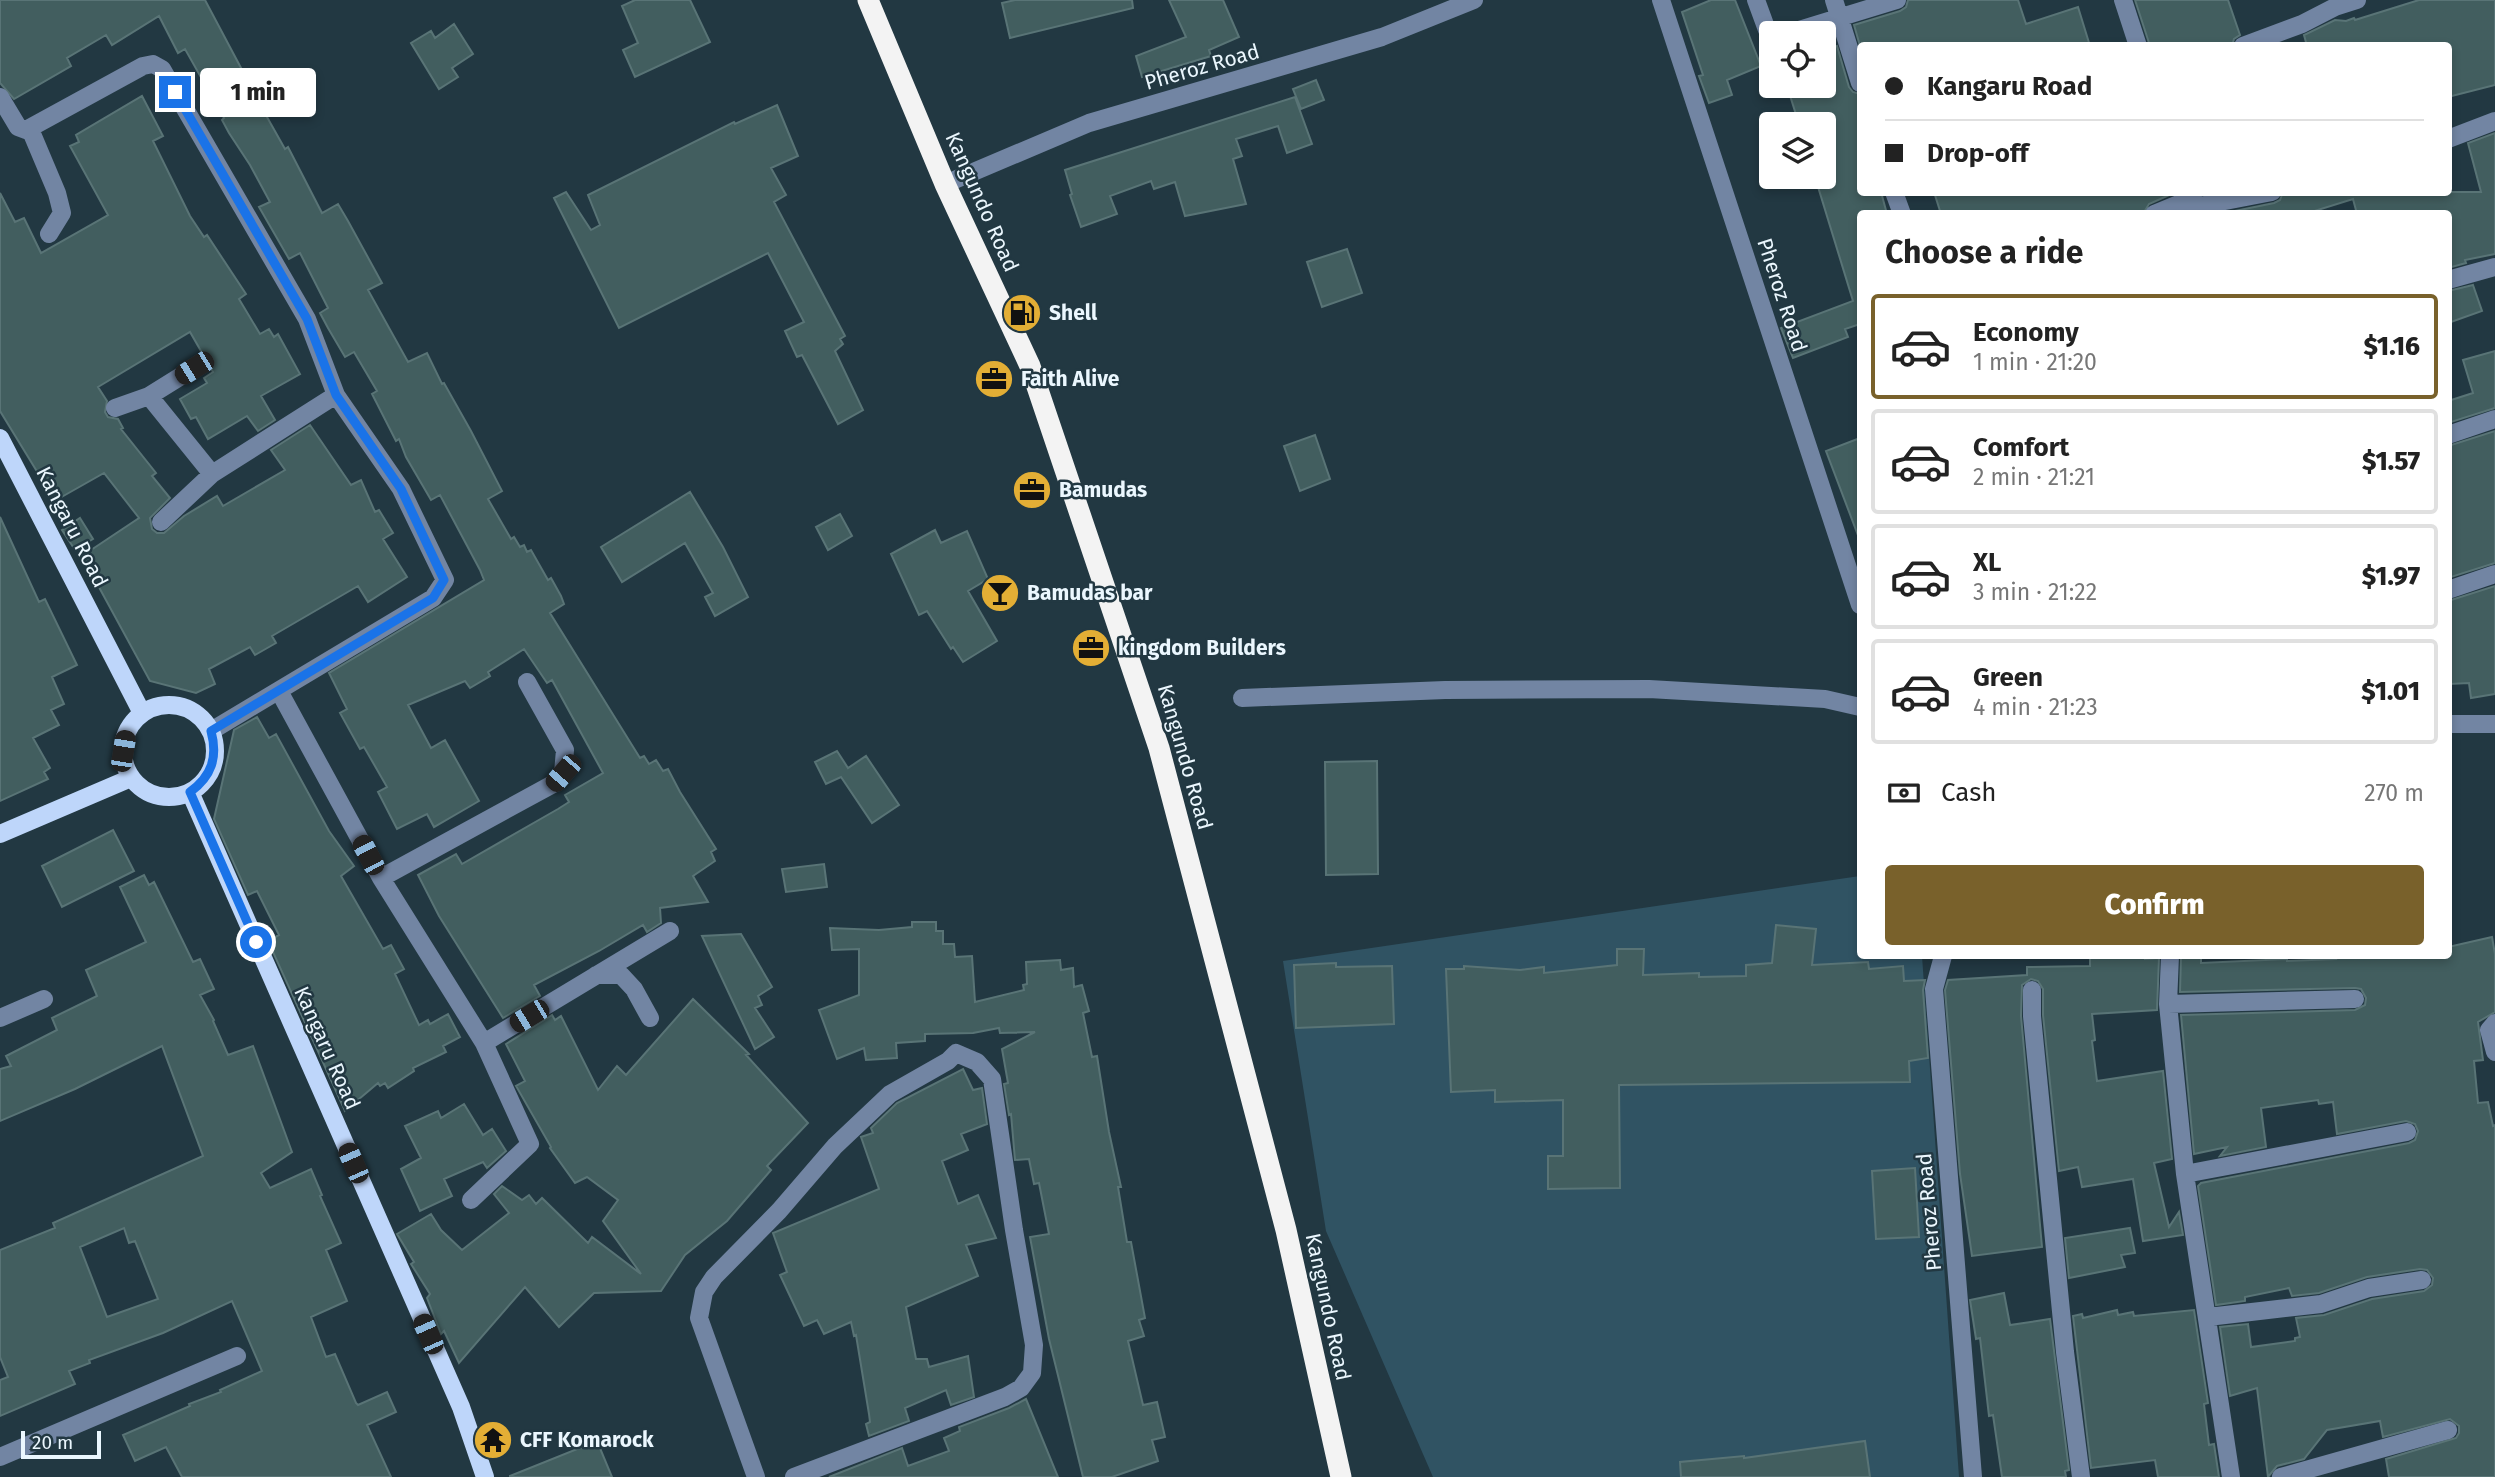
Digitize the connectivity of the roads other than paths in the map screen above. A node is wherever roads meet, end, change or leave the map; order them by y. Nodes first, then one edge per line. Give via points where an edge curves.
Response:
1 (868, 0) edge
2 (1474, 0) edge
3 (1661, 0) edge
4 (1756, 0) edge
5 (1896, 0) edge
6 (2123, 0) edge
7 (2357, 0) edge
8 (1837, 9) edge
9 (1764, 21) edge
10 (1813, 21) edge
11 (2137, 42) edge
12 (2253, 42) edge
13 (1857, 73) edge
14 (0, 97) edge
15 (2495, 121) edge
16 (30, 129) junction
17 (2452, 137) edge
18 (946, 184) junction
19 (2244, 196) edge
20 (2194, 203) edge
21 (2169, 210) edge
22 (49, 234) dead end
23 (2495, 267) edge
24 (2452, 279) edge
25 (194, 368) dead end
26 (336, 395) junction
27 (149, 396) junction
28 (115, 408) dead end
29 (2495, 419) edge
30 (2452, 434) edge
31 (0, 438) edge
32 (212, 474) junction
33 (162, 522) dead end
34 (2495, 574) edge
35 (2452, 589) edge
36 (1857, 596) edge
37 (527, 682) dead end
38 (279, 691) junction
39 (1242, 698) dead end
40 (1857, 706) edge
41 (142, 713) junction
42 (2452, 724) edge
43 (2495, 724) edge
44 (211, 731) junction
45 (131, 778) junction
46 (190, 792) junction
47 (0, 834) edge
48 (381, 878) junction
49 (670, 931) dead end
50 (1942, 959) edge
51 (2170, 959) edge
52 (596, 975) junction
53 (2032, 990) dead end
54 (44, 999) dead end
55 (2355, 999) dead end
56 (2168, 1004) junction
57 (0, 1018) edge
58 (650, 1018) dead end
59 (2495, 1023) edge
60 (484, 1043) junction
61 (2495, 1052) edge
62 (2407, 1132) dead end
63 (2185, 1174) junction
64 (471, 1200) dead end
65 (2422, 1280) dead end
66 (2208, 1317) junction
67 (237, 1356) dead end
68 (2448, 1430) dead end
69 (0, 1457) edge
70 (1973, 1472) edge
71 (485, 1477) edge
72 (756, 1477) edge
73 (794, 1477) edge
74 (1340, 1477) edge
75 (2081, 1477) edge
76 (2231, 1477) edge
77 (2281, 1477) edge

1 - 18 highway, Kangundo Road
2 - 18 street, Pheroz Road via 1382,37 1089,123
3 - 36 street, Pheroz Road
4 - 9 street
5 - 8 street
6 - 11 street
7 - 12 street
8 - 10 street
8 - 13 street
14 - 16 street via 18,127
15 - 17 street
16 - 22 street via 62,213
16 - 26 street via 143,66 160,67 307,319
18 - 74 highway, Kangundo Road via 1030,366 1159,748 1286,1230
19 - 20 street
20 - 21 street
23 - 24 street
25 - 27 street
26 - 32 street
26 - 38 street via 401,489 444,580 433,598
27 - 28 street
27 - 32 street
29 - 30 street
31 - 41 main road, Kangaru Road
32 - 33 street
34 - 35 street
37 - 48 street via 565,750 563,773 553,784
38 - 44 street
38 - 48 street
39 - 40 street via 1444,690 1649,689 1825,699
41 - 44 main road via 173,704 201,718
41 - 45 main road via 124,743
42 - 43 street
44 - 46 main road via 215,759 201,784
45 - 46 main road via 152,794 177,797
45 - 47 main road
46 - 71 main road, Kangaru Road via 455,1394
48 - 60 street
49 - 52 street
50 - 70 street, Pheroz Road via 1934,989
51 - 56 street
52 - 58 street via 621,975
52 - 60 street
53 - 75 street
54 - 57 street
55 - 56 street
56 - 63 street
59 - 61 street via 2489,1030
60 - 64 street via 530,1144
62 - 63 street
63 - 66 street
65 - 66 street via 2369,1288 2321,1304
66 - 76 street
67 - 69 street
68 - 77 street
72 - 73 street via 699,1318 704,1292 835,1146 890,1094 956,1053 977,1062 992,1079 1034,1345 1032,1373 1021,1388 1005,1397

